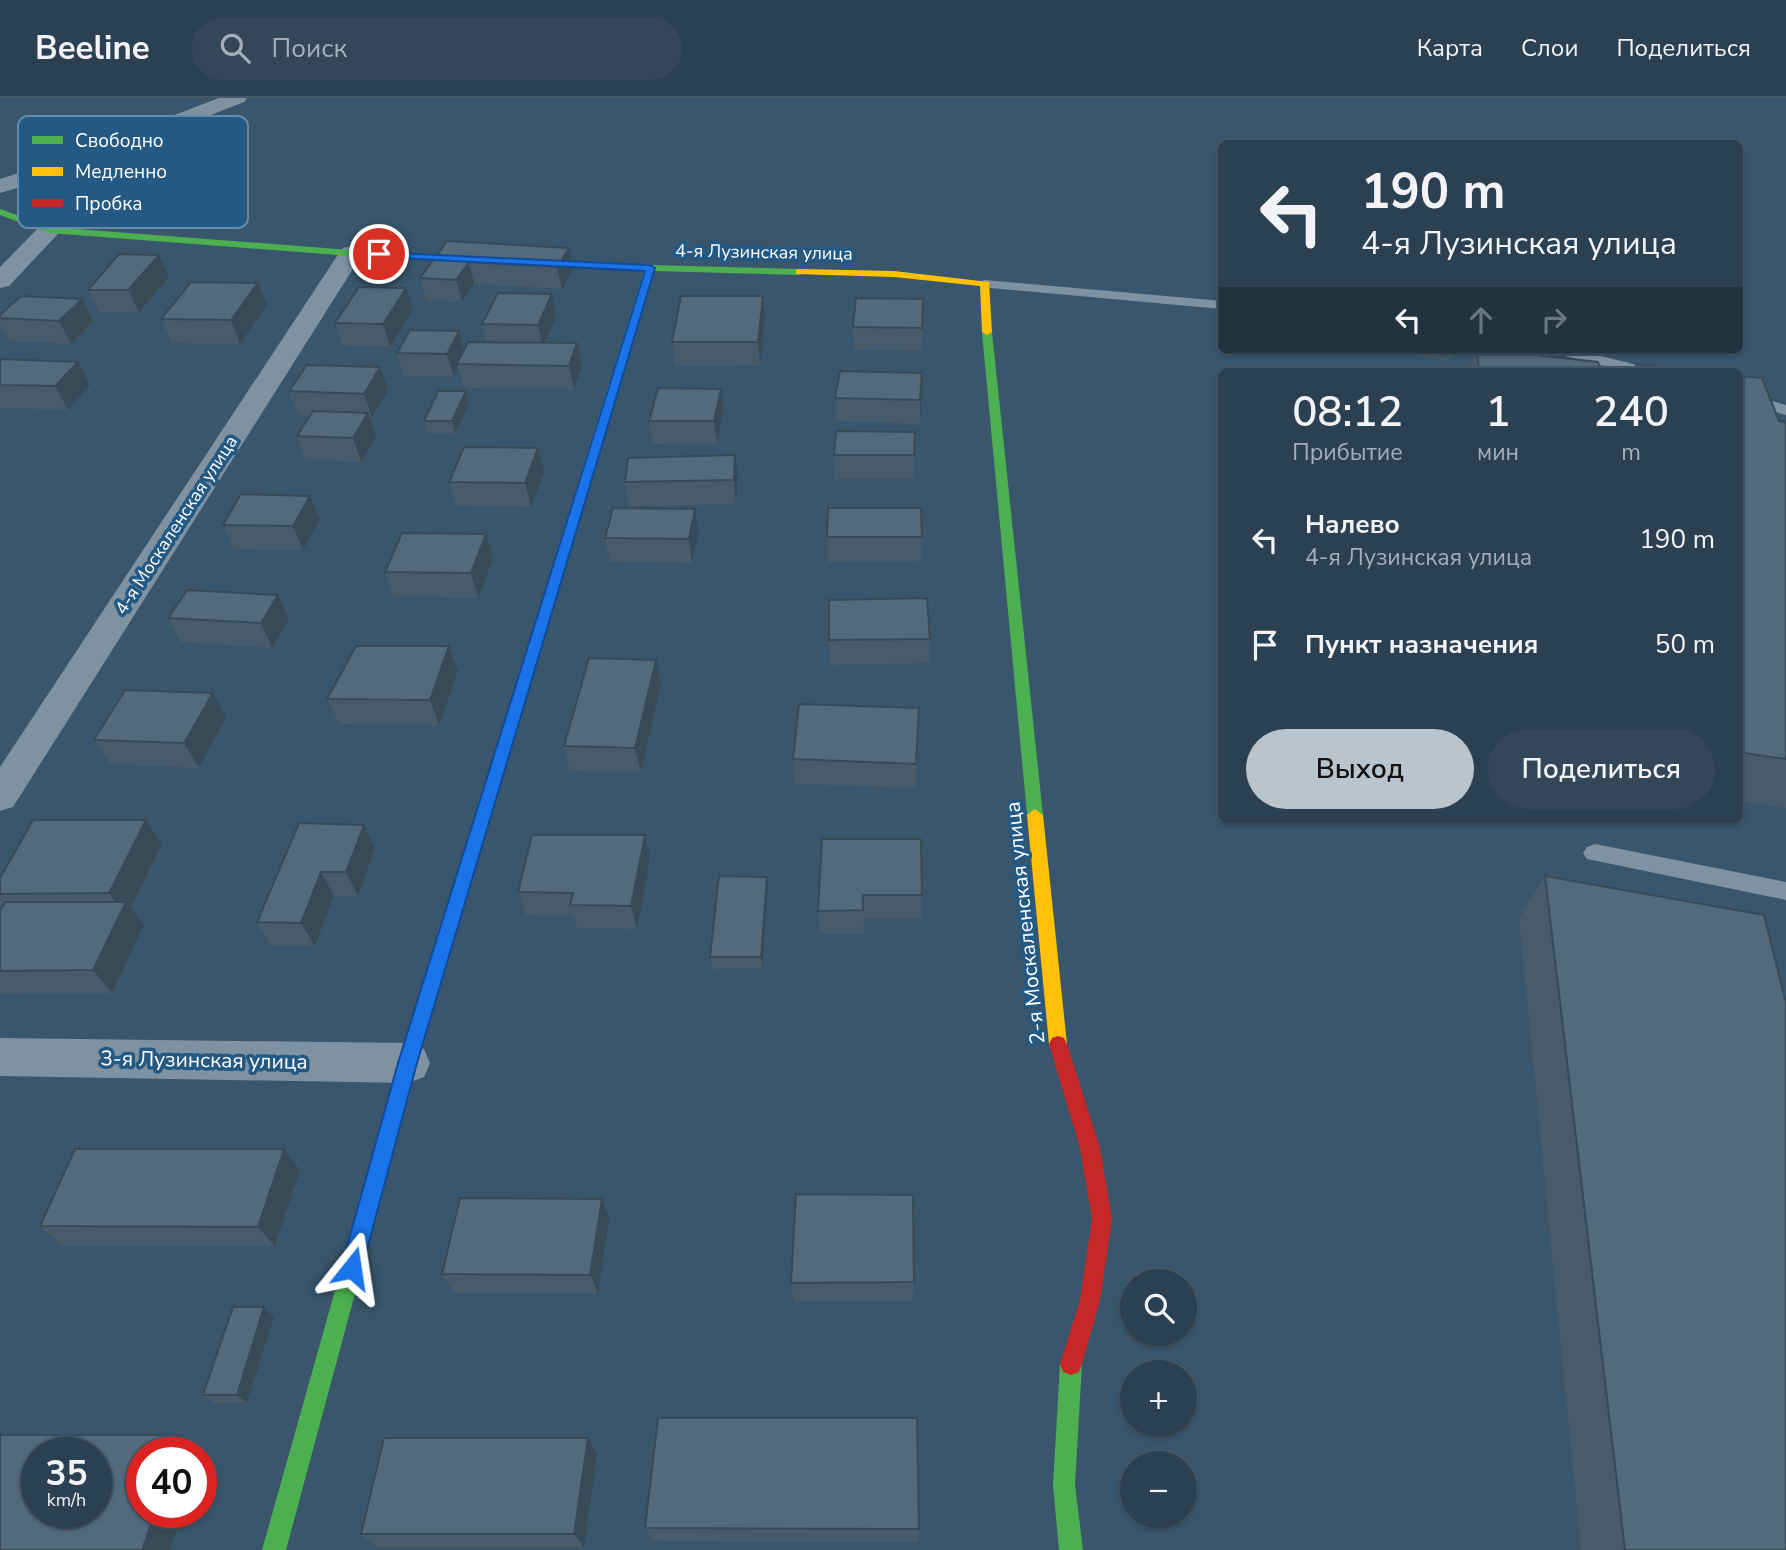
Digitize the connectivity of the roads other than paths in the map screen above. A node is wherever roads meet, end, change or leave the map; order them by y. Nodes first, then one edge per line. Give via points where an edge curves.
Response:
1 (237, 98) edge
2 (191, 116) edge
3 (18, 180) edge
4 (0, 186) edge
5 (0, 212) edge
6 (18, 219) edge
7 (44, 228) edge
8 (49, 230) junction
9 (351, 253) junction
10 (650, 268) junction
11 (0, 281) edge
12 (985, 284) junction
13 (1218, 305) edge
14 (1574, 354) edge
15 (1631, 368) edge
16 (1743, 398) edge
17 (1786, 410) edge
18 (0, 797) edge
19 (1595, 852) dead end
20 (1786, 891) edge
21 (0, 1057) edge
22 (408, 1063) junction
23 (274, 1550) edge
24 (1071, 1550) edge

1 - 2 street
3 - 4 street
5 - 6 street, 4-я Лузинская улица
7 - 8 street, 4-я Лузинская улица
8 - 9 street, 4-я Лузинская улица
8 - 11 street
9 - 10 street, 4-я Лузинская улица
9 - 18 street, 4-я Москаленская улица
10 - 12 street, 4-я Лузинская улица via 894,274
10 - 22 street
12 - 13 lane
12 - 24 street, 2-я Москаленская улица via 1058,1046 1090,1148 1102,1219 1090,1300 1071,1365 1064,1485
14 - 15 lane
16 - 17 lane
19 - 20 lane
21 - 22 street, 3-я Лузинская улица
22 - 23 street

